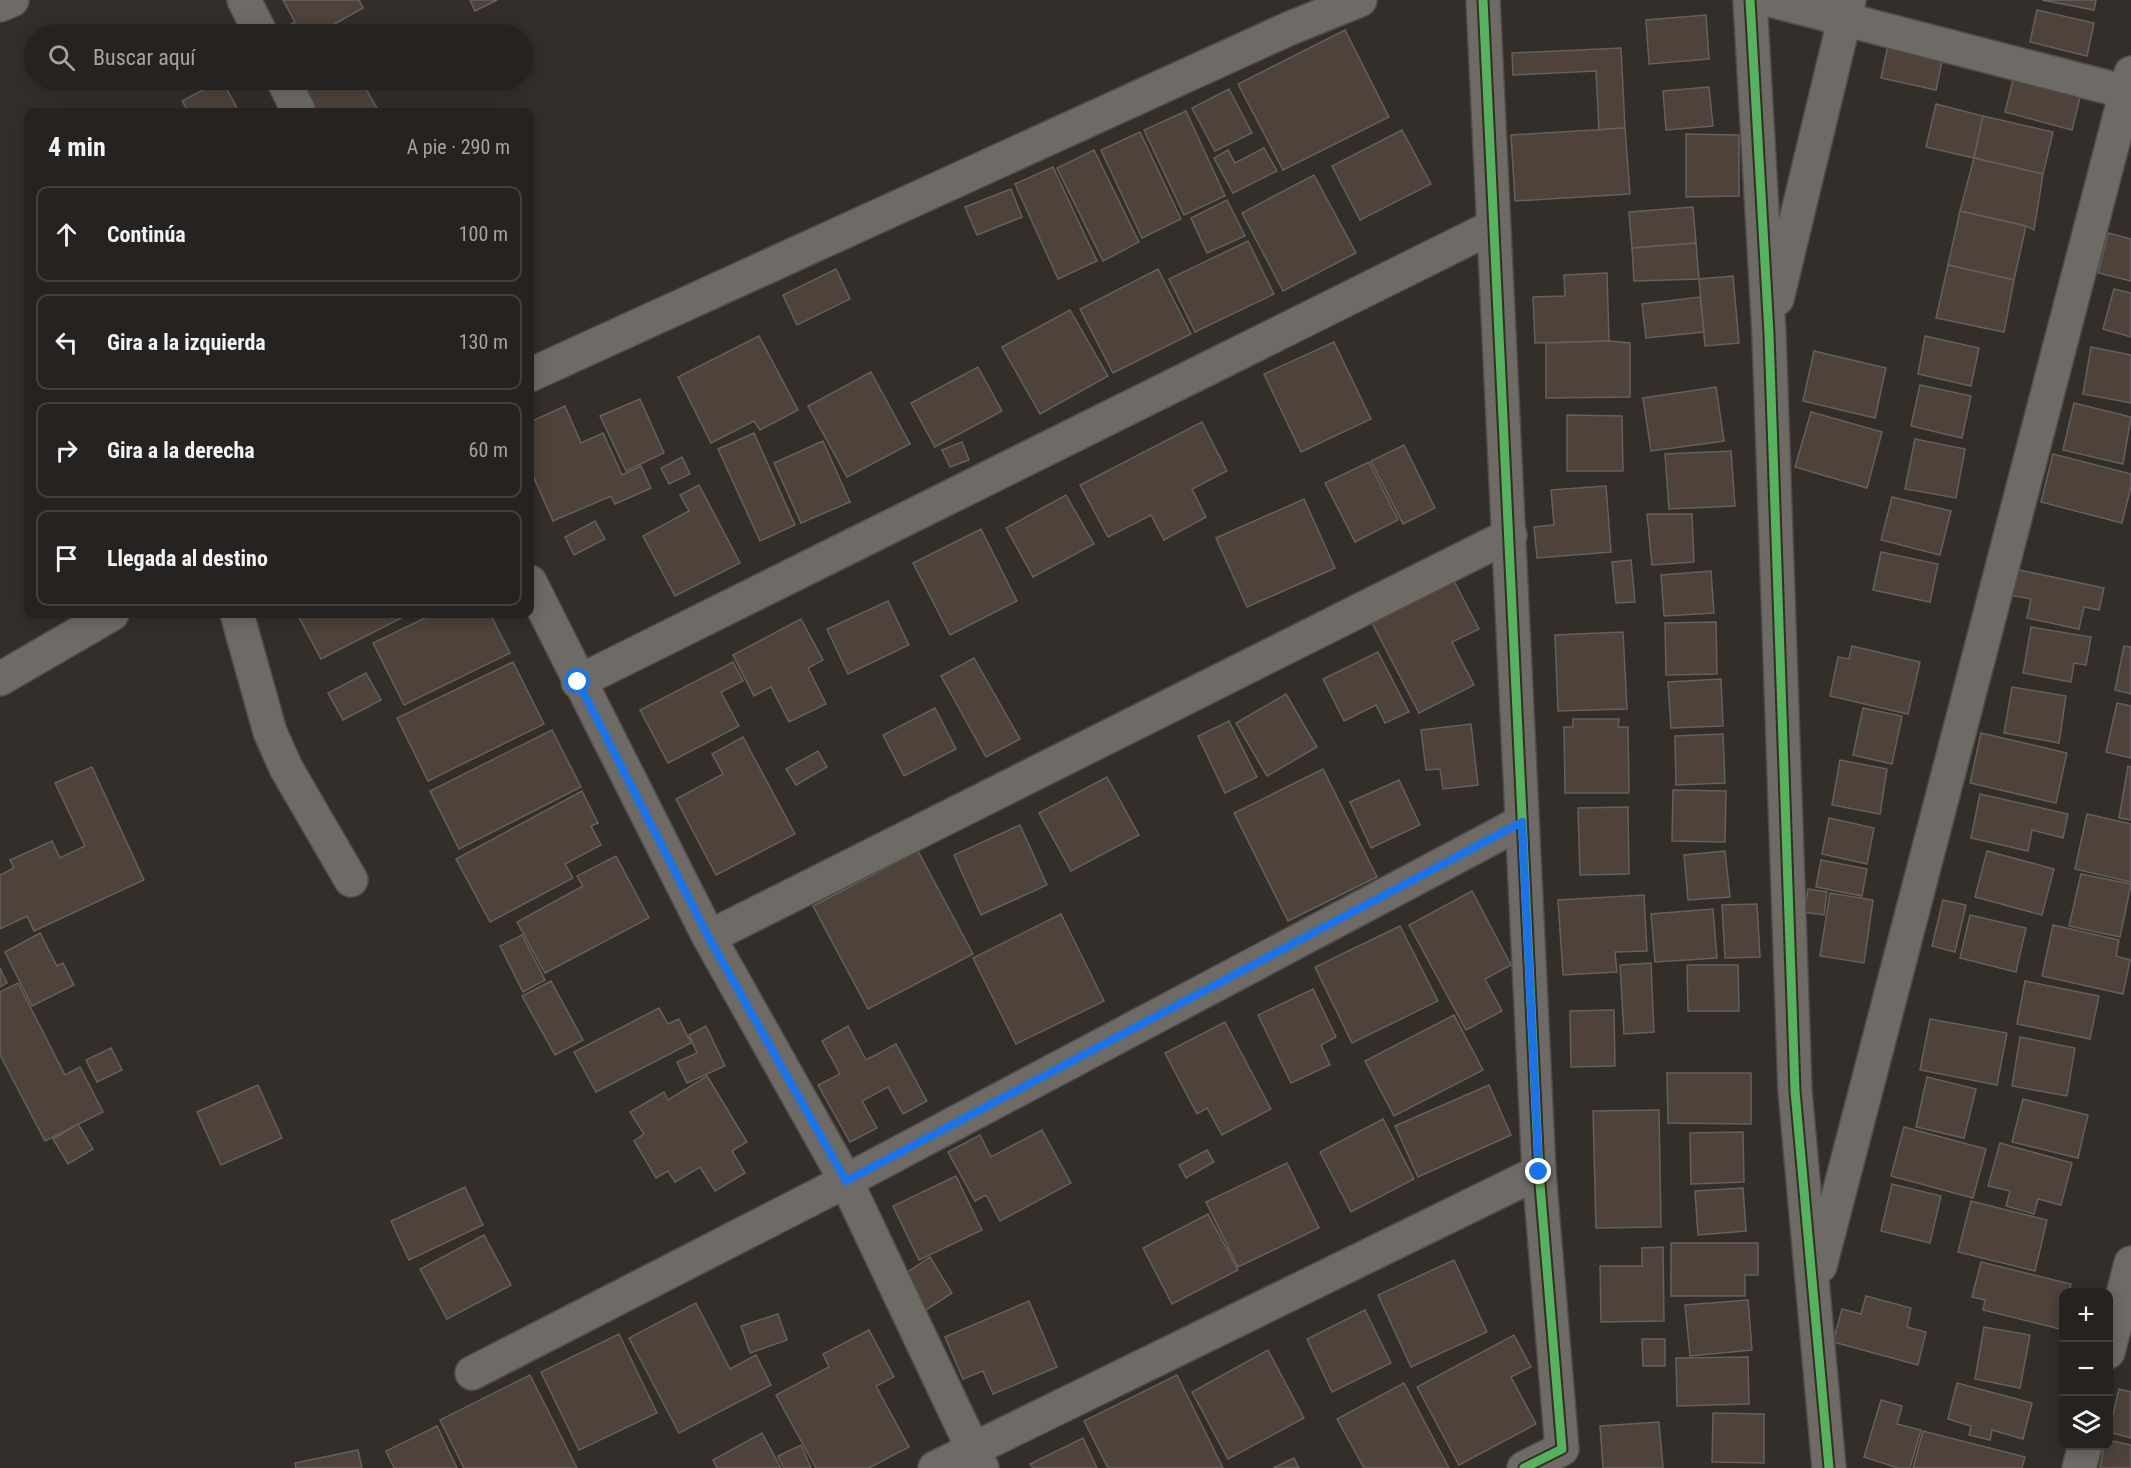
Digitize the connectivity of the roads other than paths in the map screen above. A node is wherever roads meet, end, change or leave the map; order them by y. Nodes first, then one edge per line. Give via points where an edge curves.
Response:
1 (12, 0) edge
2 (244, 0) edge
3 (1360, 0) edge
4 (1483, 0) edge
5 (1750, 0) edge
6 (1770, 0) edge
7 (0, 5) edge
8 (1847, 9) edge
9 (256, 24) edge
10 (2129, 88) edge
11 (288, 90) edge
12 (297, 108) edge
13 (1492, 227) junction
14 (1769, 334) junction
15 (534, 373) edge
16 (1510, 535) junction
17 (534, 590) edge
18 (105, 618) edge
19 (238, 618) edge
20 (0, 680) edge
21 (578, 682) junction
22 (1522, 822) junction
23 (351, 880) dead end
24 (709, 938) junction
25 (1539, 1172) junction
26 (846, 1181) junction
27 (2131, 1263) edge
28 (1814, 1288) junction
29 (2111, 1342) edge
30 (472, 1373) dead end
31 (2084, 1450) edge
32 (1563, 1458) edge
33 (977, 1459) edge
34 (934, 1468) edge
35 (1524, 1468) edge
36 (1829, 1468) edge
37 (2079, 1468) edge

1 - 7 street
2 - 9 street
3 - 15 street via 1288,29
4 - 13 street
5 - 14 street
6 - 8 street
8 - 10 street
8 - 14 street
10 - 28 street
11 - 12 street
13 - 16 street
13 - 21 street
14 - 28 street via 1795,1091
16 - 22 street
16 - 24 street
17 - 21 street
18 - 20 street
19 - 23 street via 270,732 291,777
21 - 24 street
22 - 25 street
22 - 26 street
24 - 26 street
25 - 32 street
25 - 33 street
26 - 30 street
26 - 33 street
27 - 29 street
28 - 36 street
31 - 37 street
32 - 35 street
33 - 34 street

